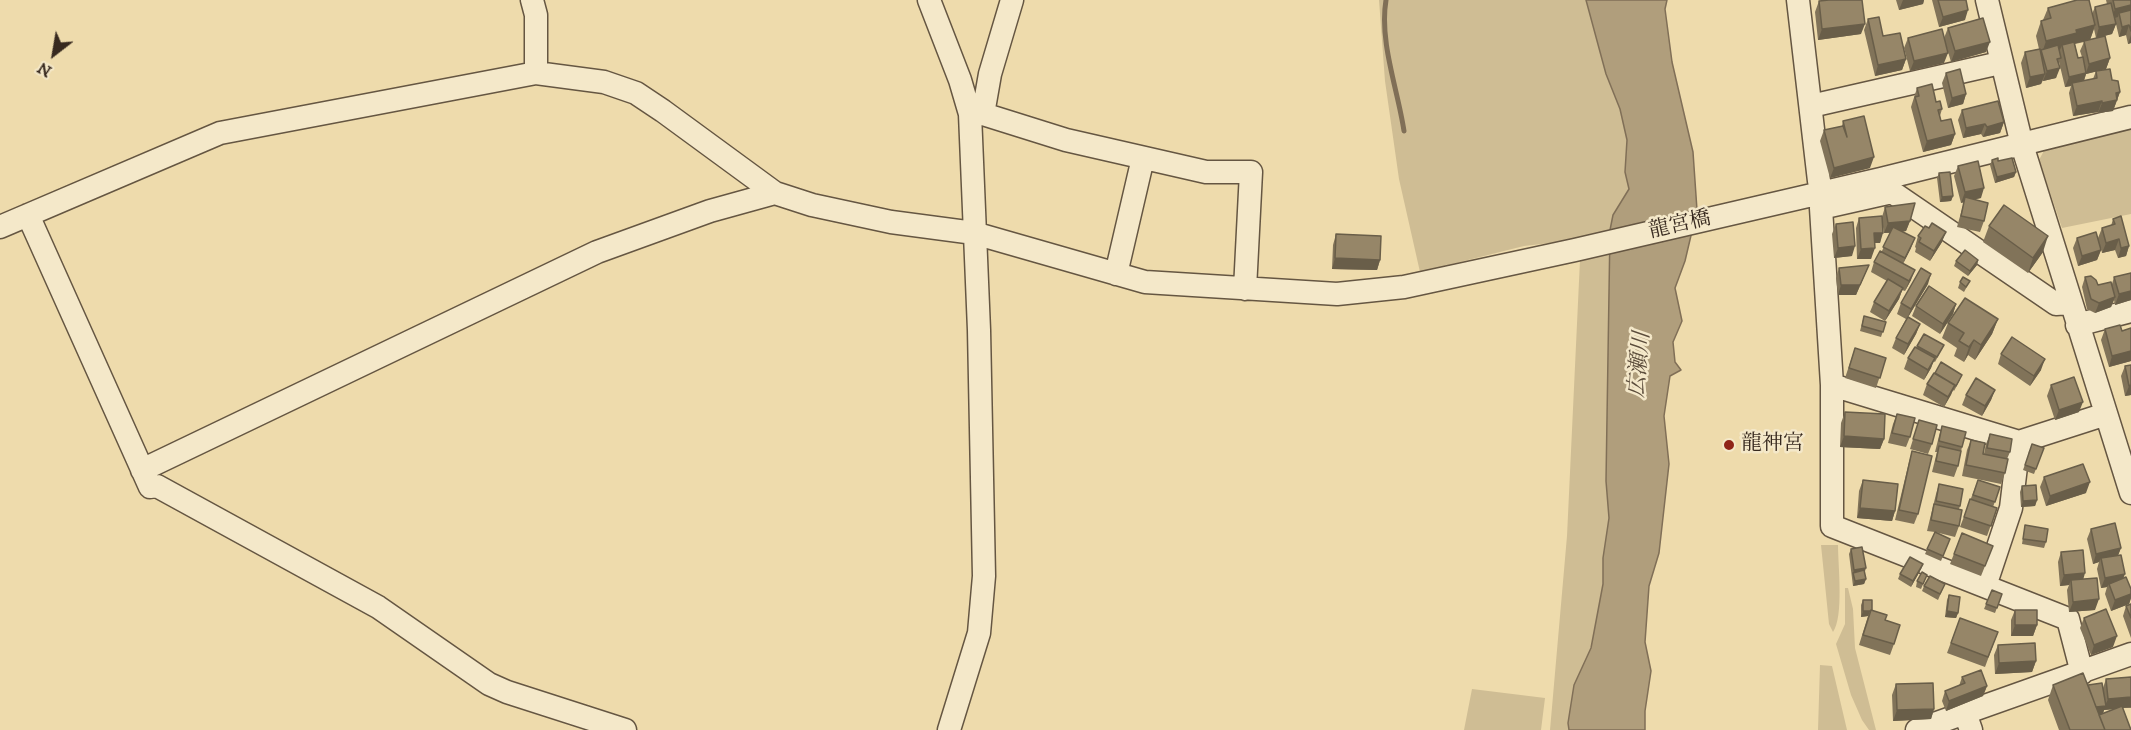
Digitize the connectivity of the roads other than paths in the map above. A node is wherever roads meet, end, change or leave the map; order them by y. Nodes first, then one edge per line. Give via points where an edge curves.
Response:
1 (532, 0) edge
2 (929, 0) edge
3 (1012, 0) edge
4 (1798, 0) edge
5 (1987, 0) edge
6 (2000, 63) junction
7 (536, 73) junction
8 (1811, 106) junction
9 (976, 114) junction
10 (2131, 117) edge
11 (2022, 145) junction
12 (1143, 158) junction
13 (1819, 181) dead end
14 (775, 193) junction
15 (28, 215) junction
16 (0, 227) edge
17 (975, 233) junction
18 (1116, 274) junction
19 (1245, 289) junction
20 (2070, 303) junction
21 (2131, 311) edge
22 (2077, 325) junction
23 (1832, 385) junction
24 (2106, 414) junction
25 (2019, 442) junction
26 (142, 470) junction
27 (2131, 493) edge
28 (1985, 586) junction
29 (2131, 654) edge
30 (2082, 673) junction
31 (1968, 722) edge
32 (625, 730) edge
33 (949, 730) edge
34 (1917, 730) edge

1 - 7 street via 537,15
2 - 9 street
3 - 9 street
4 - 8 street
5 - 6 street
6 - 8 street
6 - 11 street
7 - 14 street, 龍宮橋 via 604,82 636,93
7 - 15 street, 龍宮橋 via 220,133
8 - 13 street
9 - 12 street
9 - 17 street
10 - 11 street, 龍宮橋
11 - 19 street, 龍宮橋 via 1404,287 1337,294
11 - 20 street
12 - 18 street
12 - 19 street via 1206,172 1251,172
14 - 17 street, 龍宮橋 via 891,222
14 - 26 street via 710,211 597,252
15 - 16 street, 龍宮橋
15 - 26 street
17 - 18 street, 龍宮橋
17 - 33 street via 985,531 983,605 979,633
18 - 19 street, 龍宮橋 via 1145,282
20 - 22 street
20 - 23 street via 2056,304 1892,192 1821,208
21 - 22 street
22 - 24 street
23 - 25 street
23 - 28 street via 1832,526
24 - 25 street
24 - 27 street
25 - 28 street via 2011,508
26 - 32 street via 150,487 157,486 378,607 489,684
28 - 30 street via 2068,618
29 - 30 street
30 - 31 street
31 - 34 street

